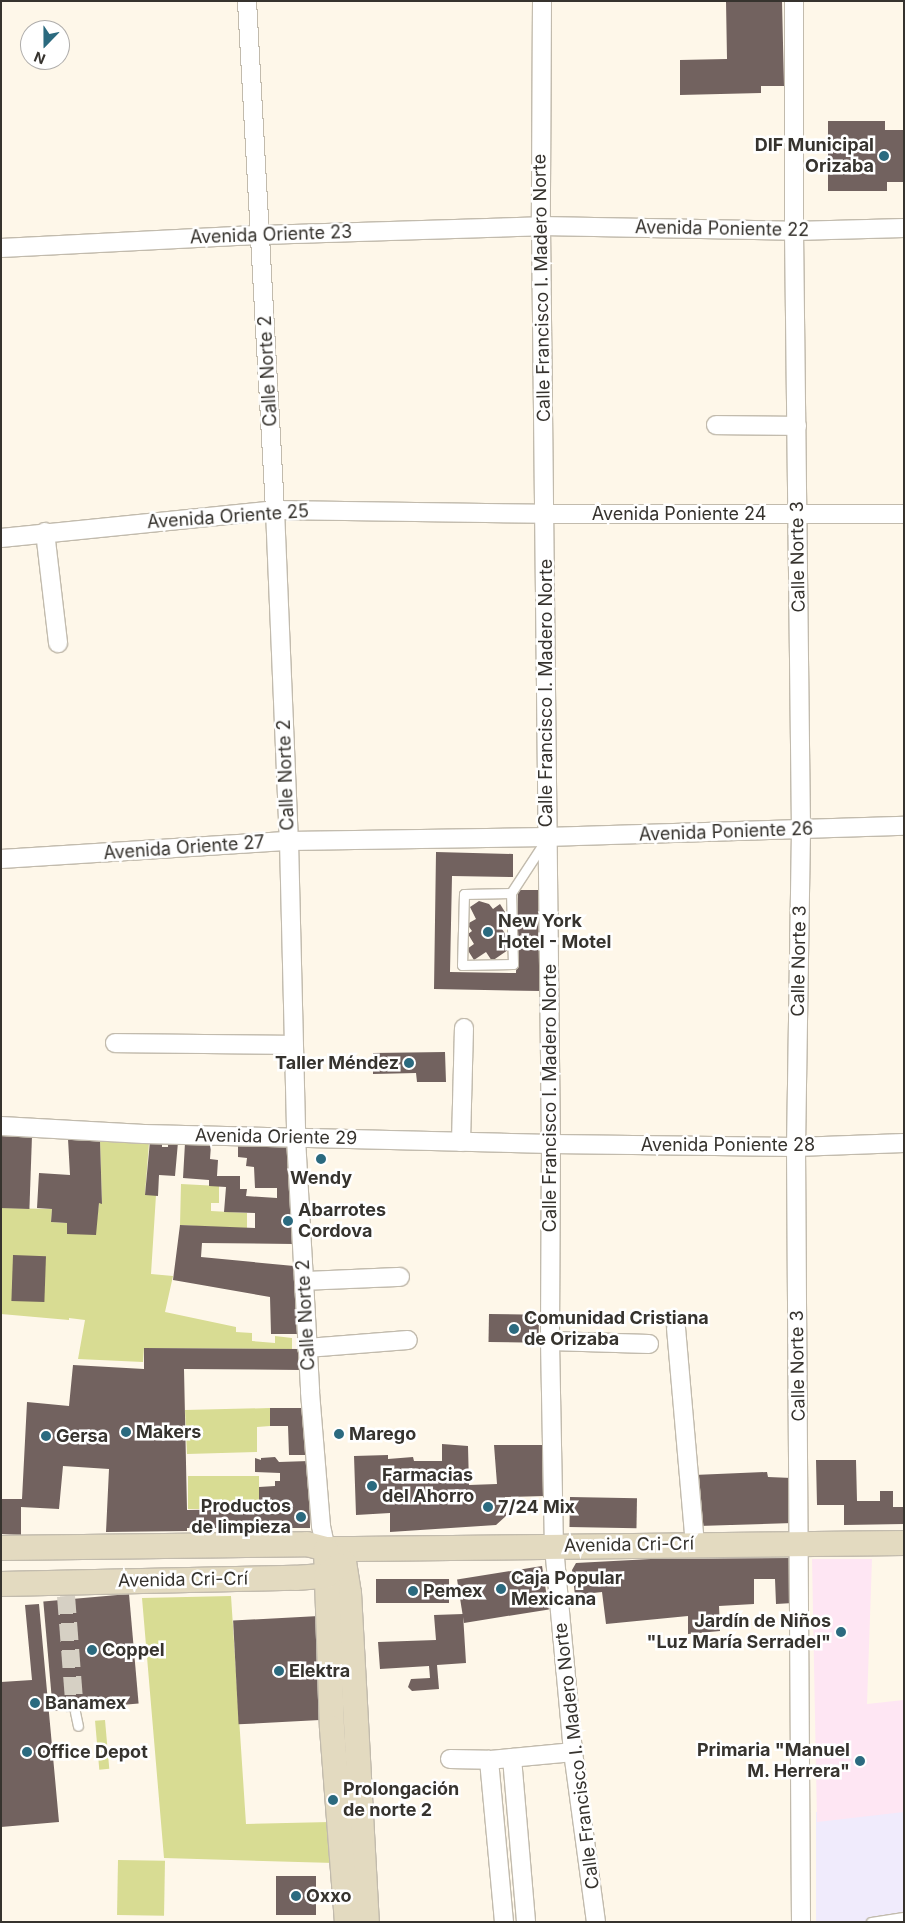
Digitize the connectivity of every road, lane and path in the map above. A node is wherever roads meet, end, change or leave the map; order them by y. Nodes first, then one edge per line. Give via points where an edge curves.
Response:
1 (247, 1) edge
2 (542, 1) edge
3 (794, 1) edge
4 (541, 226) junction
5 (904, 228) edge
6 (794, 231) junction
7 (261, 235) junction
8 (1, 248) edge
9 (716, 425) dead end
10 (797, 426) junction
11 (275, 510) junction
12 (545, 514) junction
13 (797, 514) junction
14 (904, 514) edge
15 (45, 532) junction
16 (1, 538) edge
17 (58, 643) dead end
18 (904, 826) edge
19 (801, 830) junction
20 (548, 837) junction
21 (289, 841) junction
22 (1, 859) edge
23 (512, 893) junction
24 (464, 1028) dead end
25 (115, 1043) dead end
26 (293, 1045) junction
27 (1, 1126) edge
28 (296, 1138) junction
29 (461, 1142) junction
30 (904, 1143) edge
31 (551, 1144) junction
32 (796, 1147) junction
33 (400, 1277) dead end
34 (304, 1281) junction
35 (676, 1328) dead end
36 (408, 1340) dead end
37 (550, 1341) junction
38 (649, 1344) dead end
39 (307, 1348) junction
40 (904, 1542) edge
41 (800, 1543) junction
42 (695, 1544) junction
43 (554, 1547) junction
44 (1, 1548) edge
45 (338, 1559) junction
46 (1, 1584) edge
47 (75, 1712) tunnel mouth
48 (78, 1726) dead end
49 (573, 1752) junction
50 (512, 1758) junction
51 (450, 1759) dead end
52 (489, 1760) junction
53 (904, 1917) edge
54 (347, 1922) edge
55 (367, 1922) edge
56 (504, 1922) edge
57 (526, 1922) edge
58 (596, 1922) edge
59 (801, 1922) edge
60 (871, 1922) edge

1 - 7 street, Calle Norte 2
2 - 4 street, Calle Francisco I. Madero Norte
3 - 6 street, Calle Norte 3
4 - 6 street, Avenida Poniente 22
4 - 7 street, Avenida Oriente 23
4 - 12 street, Calle Francisco I. Madero Norte
5 - 6 street, Avenida Poniente 22
6 - 10 street, Calle Norte 3
7 - 8 street, Avenida Oriente 23
7 - 11 street, Calle Norte 2
9 - 10 street
10 - 13 street, Calle Norte 3
11 - 12 street, Avenida Oriente 25
11 - 15 street, Avenida Oriente 25
11 - 21 street, Calle Norte 2
12 - 13 street, Avenida Poniente 24
12 - 20 street, Calle Francisco I. Madero Norte
13 - 14 street, Avenida Poniente 24
13 - 19 street, Calle Norte 3
15 - 16 street, Avenida Oriente 25
15 - 17 street
18 - 19 street, Avenida Poniente 26
19 - 20 street, Avenida Poniente 26
19 - 32 street, Calle Norte 3
20 - 21 street, Avenida Oriente 27
20 - 23 lane
20 - 31 street, Calle Francisco I. Madero Norte
21 - 22 street, Avenida Oriente 27
21 - 26 street, Calle Norte 2
23 - 23 lane via 464,894 462,965 513,964
24 - 29 street
25 - 26 street
26 - 28 street, Calle Norte 2
27 - 28 street, Avenida Oriente 29
28 - 29 street, Avenida Oriente 29
28 - 34 street, Calle Norte 2
29 - 31 street, Avenida Oriente 29
30 - 32 street, Avenida Poniente 28
31 - 32 street, Avenida Poniente 28
31 - 37 street, Calle Francisco I. Madero Norte
32 - 41 street, Calle Norte 3
33 - 34 street
34 - 39 street, Calle Norte 2
35 - 42 street
36 - 39 street
37 - 38 street
37 - 43 street, Calle Francisco I. Madero Norte
39 - 45 street, Calle Norte 2 via 321,1526
40 - 41 main road, Avenida Cri-Crí
41 - 42 main road, Avenida Cri-Crí
41 - 59 street, Calle Norte 3
42 - 43 main road, Avenida Cri-Crí
43 - 45 main road, Avenida Cri-Crí
43 - 49 street, Calle Francisco I. Madero Norte
44 - 45 main road, Avenida Cri-Crí via 307,1544
45 - 46 main road, Avenida Cri-Crí via 65,1589
45 - 54 main road via 332,1728
45 - 55 main road via 349,1594
47 - 48 lane
49 - 50 street
49 - 58 street, Calle Francisco I. Madero Norte
50 - 52 street
50 - 57 street
51 - 52 street
52 - 56 street
53 - 60 lane

